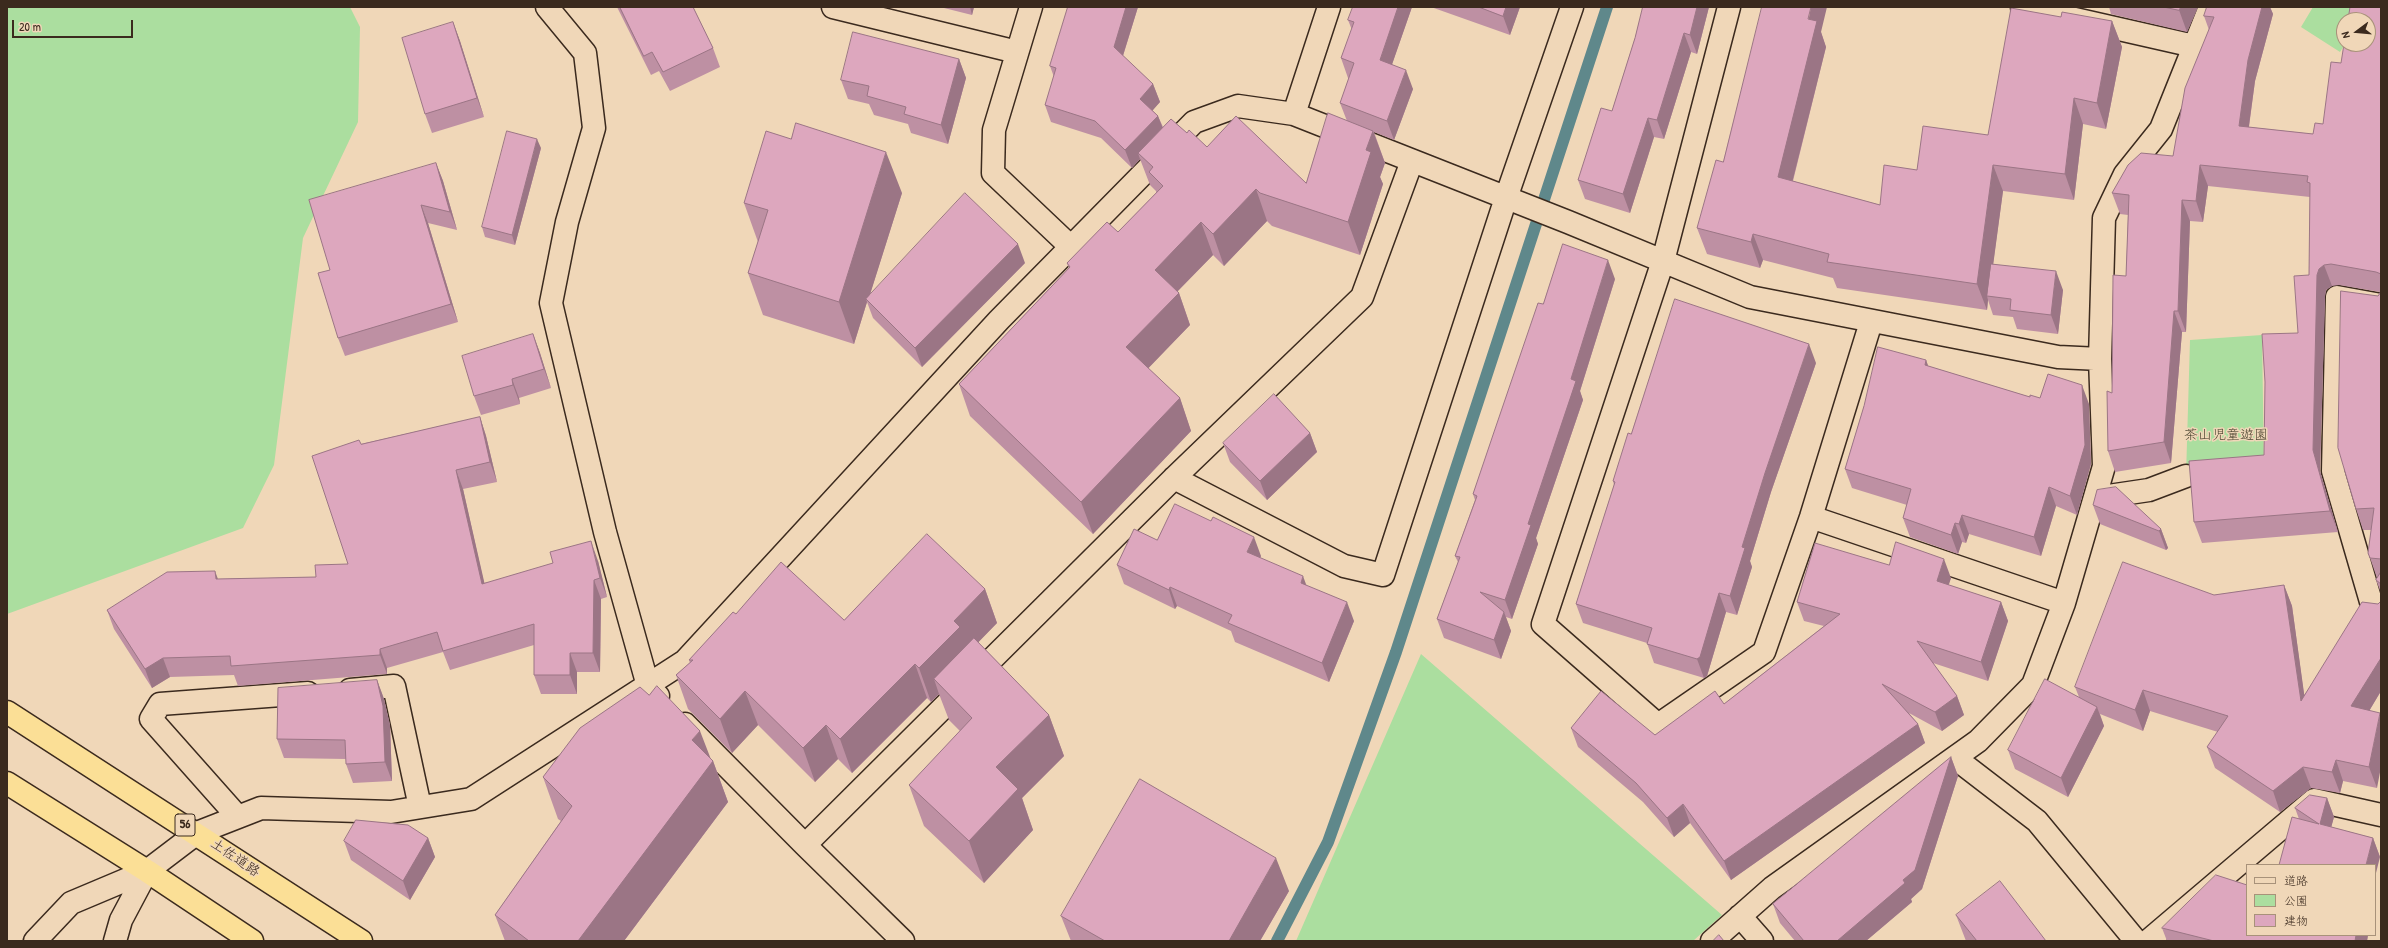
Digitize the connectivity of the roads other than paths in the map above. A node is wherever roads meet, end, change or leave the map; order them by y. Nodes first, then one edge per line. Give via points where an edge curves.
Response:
1 (547, 7) edge
2 (833, 7) edge
3 (1031, 7) edge
4 (1329, 7) edge
5 (1572, 7) edge
6 (1729, 7) edge
7 (2022, 7) edge
8 (2210, 7) edge
9 (2194, 46) junction
10 (1017, 52) junction
11 (1294, 114) junction
12 (1412, 161) junction
13 (1506, 198) junction
14 (1071, 247) junction
15 (1663, 261) junction
16 (2381, 305) edge
17 (1871, 322) junction
18 (2100, 359) junction
19 (2186, 476) dead end
20 (1174, 478) junction
21 (2095, 498) junction
22 (1811, 517) junction
23 (2064, 603) junction
24 (2381, 613) edge
25 (648, 686) junction
26 (7, 712) edge
27 (1955, 758) junction
28 (7, 783) edge
29 (420, 807) junction
30 (2381, 815) edge
31 (238, 817) junction
32 (197, 833) junction
33 (805, 845) junction
34 (147, 871) junction
35 (1740, 916) junction
36 (34, 941) edge
37 (115, 941) edge
38 (252, 941) edge
39 (361, 941) edge
40 (903, 941) edge
41 (1712, 941) edge
42 (1762, 941) edge
43 (2136, 941) edge
44 (2148, 941) edge

1 - 25 street via 585,53 594,128 566,222 551,303 605,532
2 - 10 street
3 - 10 street
4 - 11 street
5 - 13 street
6 - 15 street
7 - 9 street
8 - 9 street
9 - 18 street via 2161,129 2125,174 2104,218
10 - 14 street via 994,130 993,173
11 - 12 street
11 - 14 street via 1238,106 1194,122
12 - 13 street
12 - 20 street via 1362,297
13 - 15 street
13 - 20 street via 1382,574 1344,566
14 - 25 street via 999,320 685,661
15 - 17 street via 1750,298
15 - 22 street via 1543,624 1658,725 1764,652
16 - 24 street via 2337,297 2333,471 2374,612
17 - 18 street via 2058,358
17 - 22 street
18 - 21 street via 2104,466
19 - 21 street via 2149,490
20 - 33 street
21 - 23 street
22 - 23 street
23 - 27 street via 2033,685 1978,741
25 - 29 street via 470,799
25 - 33 street
26 - 32 highway, 土佐道路 / 56
27 - 35 street via 1772,888
27 - 43 street via 2038,821
28 - 34 highway
29 - 31 street via 391,812 261,808
29 - 31 street via 394,686 160,704 151,719
30 - 44 street via 2314,800
31 - 32 street
32 - 34 street
32 - 39 highway, 土佐道路 / 56
33 - 40 street
34 - 36 street via 71,903
34 - 37 street via 121,920
34 - 38 highway
35 - 41 street
35 - 42 street

